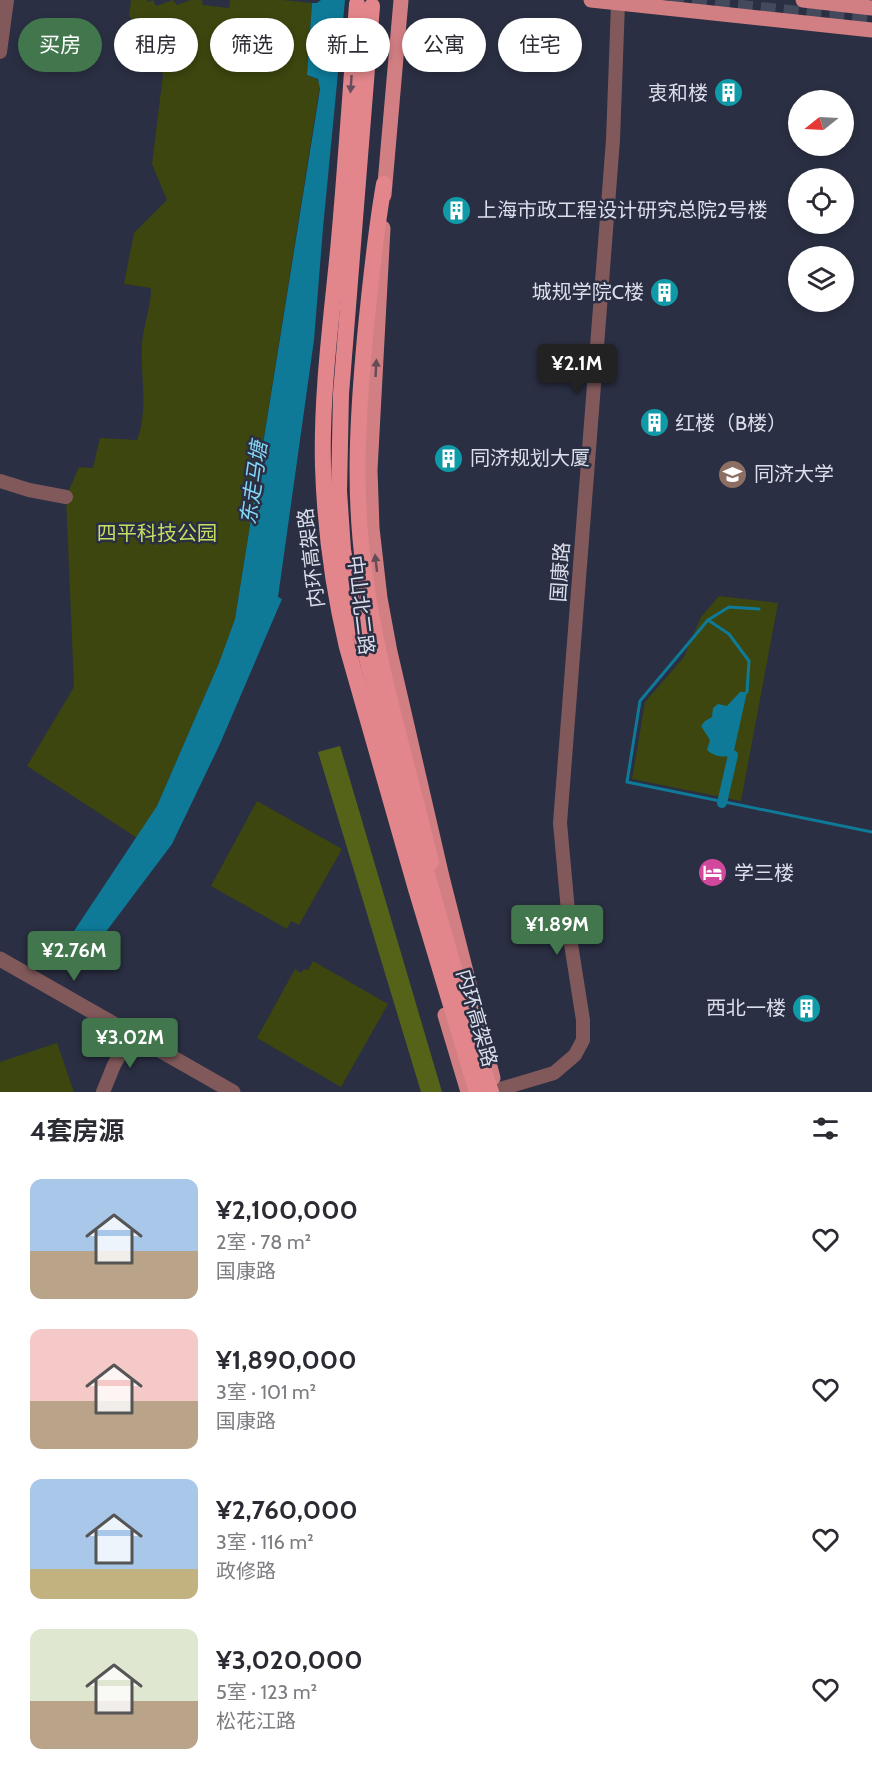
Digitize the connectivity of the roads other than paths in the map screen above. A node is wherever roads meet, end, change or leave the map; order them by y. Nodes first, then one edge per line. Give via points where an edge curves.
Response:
1 (7, 0) edge
2 (357, 0) edge
3 (374, 0) edge
4 (401, 0) edge
5 (591, 0) edge
6 (803, 0) edge
7 (618, 3) junction
8 (872, 8) edge
9 (872, 30) edge
10 (0, 52) edge
11 (384, 184) junction
12 (0, 481) edge
13 (66, 497) dead end
14 (0, 959) edge
15 (462, 996) junction
16 (132, 1034) junction
17 (495, 1091) edge
18 (103, 1092) edge
19 (233, 1092) edge
20 (468, 1092) edge
21 (477, 1092) edge

1 - 10 street
2 -> 21 highway, 内环高架路, bridge via 325,403 326,514 337,604 347,647
3 - 15 highway, 内环高架路, bridge via 341,394 339,491 343,550 356,617
3 - 20 main road, 中山北二路 via 334,438 331,535 336,607 370,754
4 - 11 main road, 中山北二路
5 - 7 main road
6 - 8 main road
7 - 9 main road
7 - 17 street, 国康路 via 612,151 560,823 583,1040 575,1055 554,1072
11 - 15 highway, bridge via 374,244 357,432 363,566
17 -> 11 main road, 中山北二路 via 380,598 370,470
12 - 13 street
14 - 16 street
15 - 17 highway, 内环高架路
16 - 18 street
16 - 19 street

